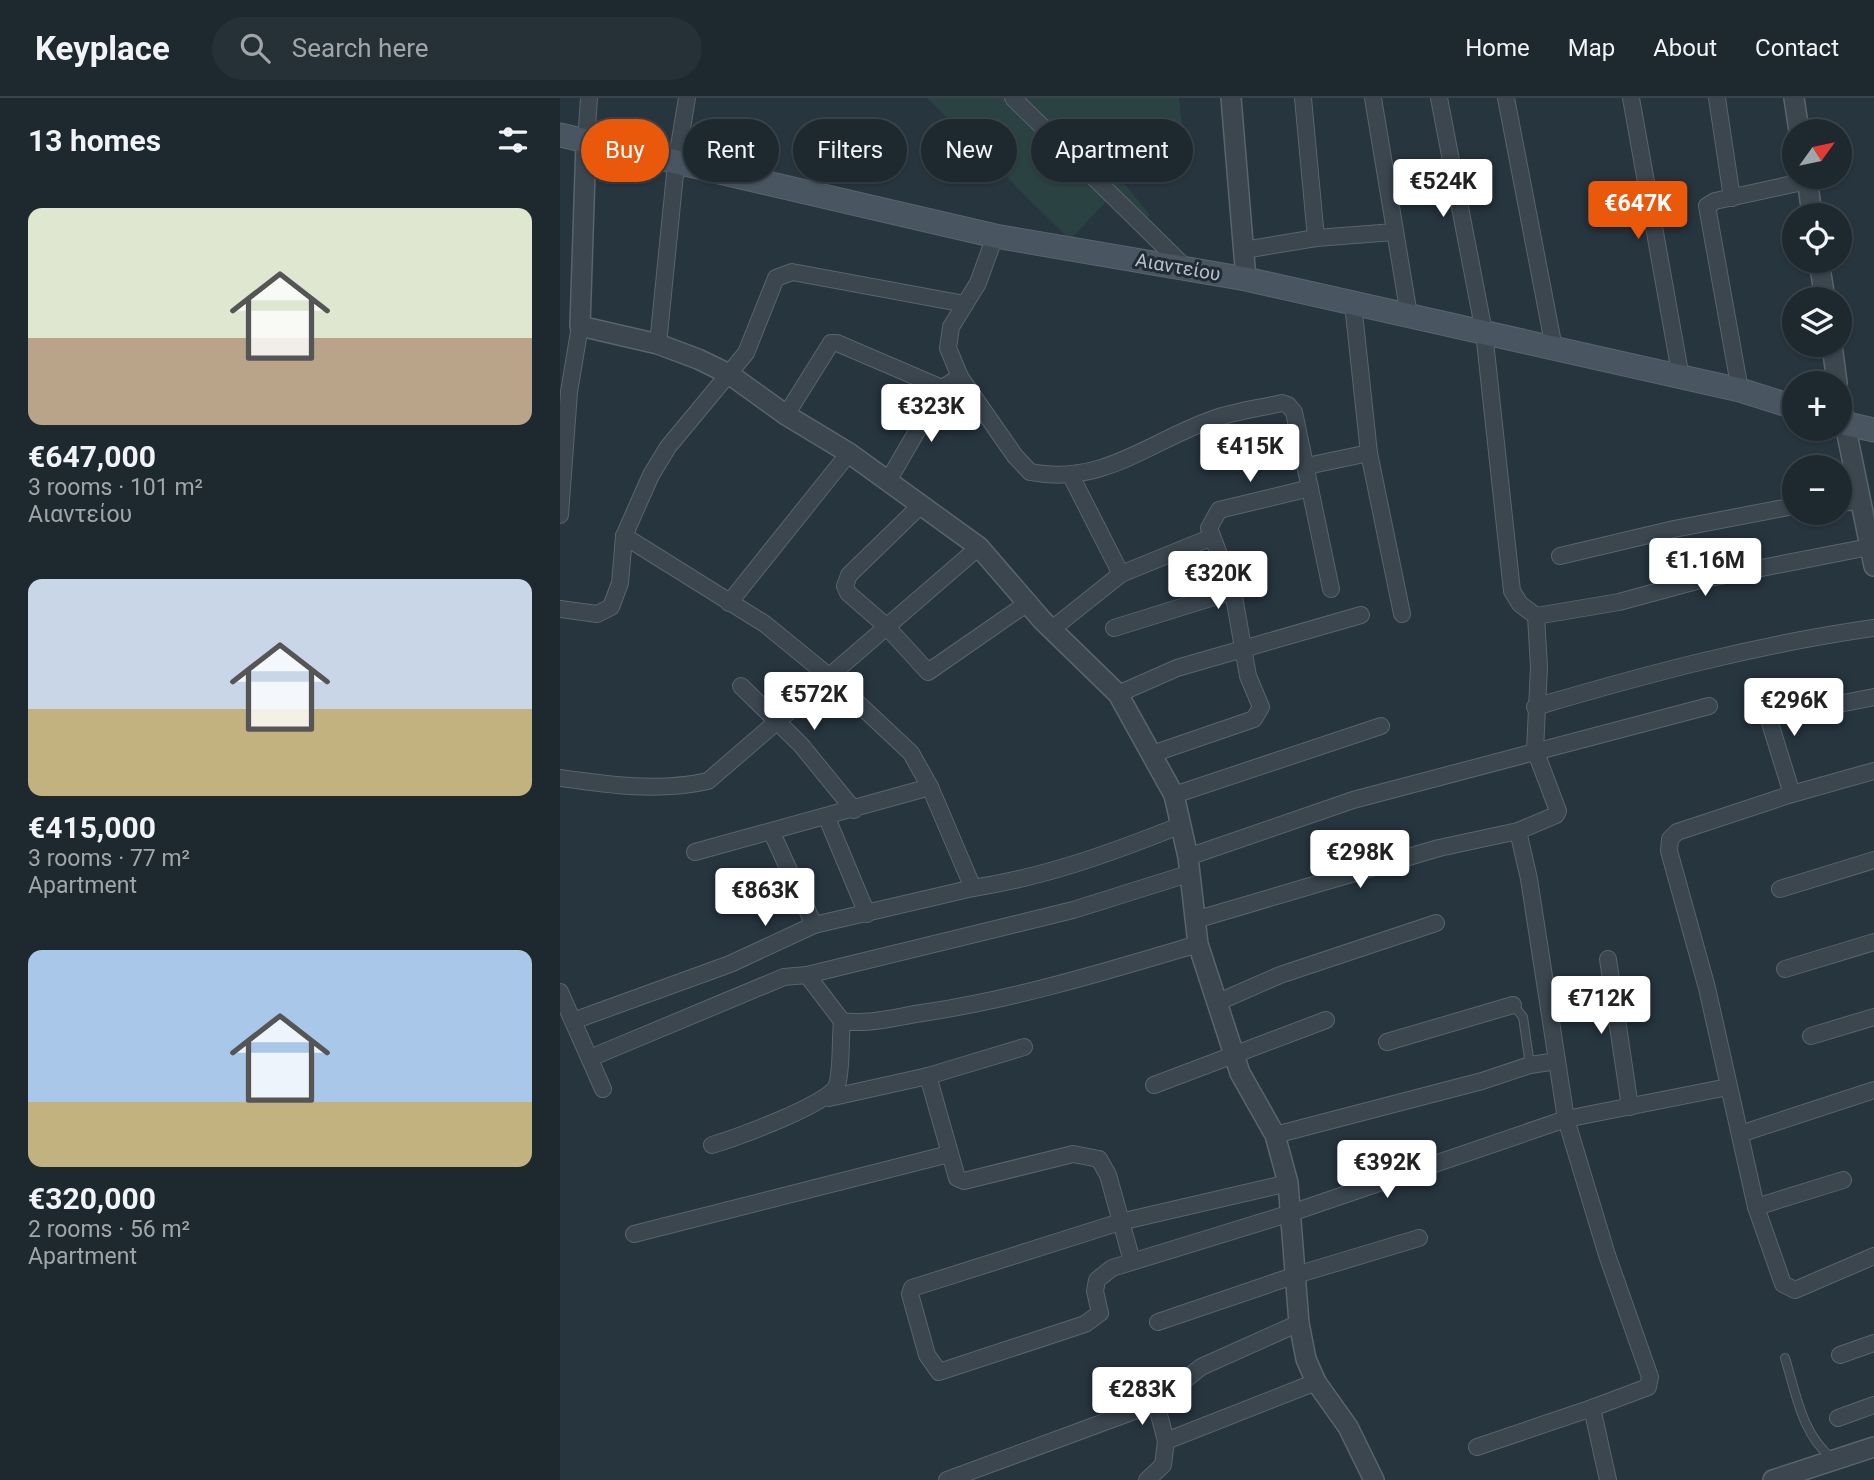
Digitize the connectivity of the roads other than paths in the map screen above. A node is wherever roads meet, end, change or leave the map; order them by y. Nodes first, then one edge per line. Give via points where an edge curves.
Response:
1 (589, 98) edge
2 (687, 98) edge
3 (1013, 98) edge
4 (1231, 98) edge
5 (1303, 98) edge
6 (1373, 98) edge
7 (1438, 98) edge
8 (1506, 98) edge
9 (1631, 98) edge
10 (1717, 98) edge
11 (1794, 98) edge
12 (588, 119) edge
13 (1797, 119) edge
14 (560, 135) edge
15 (581, 141) edge
16 (669, 162) edge
17 (676, 164) junction
18 (585, 182) edge
19 (1782, 185) edge
20 (1732, 198) junction
21 (1394, 232) junction
22 (995, 236) junction
23 (1316, 238) junction
24 (1244, 250) junction
25 (1186, 268) junction
26 (1246, 279) junction
27 (965, 304) junction
28 (1353, 304) junction
29 (1409, 316) junction
30 (580, 326) junction
31 (1484, 332) junction
32 (658, 344) junction
33 (1554, 348) junction
34 (729, 374) junction
35 (960, 377) junction
36 (1681, 378) junction
37 (942, 388) junction
38 (1740, 390) junction
39 (1782, 403) edge
40 (786, 415) junction
41 (1852, 424) edge
42 (1874, 430) edge
43 (1847, 441) edge
44 (849, 453) junction
45 (1369, 453) junction
46 (1307, 466) junction
47 (1072, 476) junction
48 (888, 481) junction
49 (1310, 488) junction
50 (1861, 501) junction
51 (1852, 502) edge
52 (921, 505) junction
53 (1782, 508) edge
54 (560, 515) edge
55 (624, 536) junction
56 (1212, 537) junction
57 (979, 547) junction
58 (1560, 556) dead end
59 (1872, 557) edge
60 (1121, 574) junction
61 (1332, 589) dead end
62 (1233, 591) junction
63 (1029, 602) junction
64 (729, 603) junction
65 (560, 609) edge
66 (1402, 614) dead end
67 (1361, 615) dead end
68 (1536, 616) junction
69 (886, 626) junction
70 (1114, 628) dead end
71 (1874, 628) edge
72 (1052, 629) junction
73 (1243, 646) junction
74 (831, 678) junction
75 (741, 685) dead end
76 (1118, 694) junction
77 (1760, 694) dead end
78 (1874, 697) edge
79 (1709, 706) dead end
80 (1535, 707) junction
81 (1803, 711) dead end
82 (779, 721) junction
83 (1381, 726) dead end
84 (1535, 750) junction
85 (1152, 754) junction
86 (1874, 771) edge
87 (560, 778) edge
88 (930, 787) junction
89 (1792, 794) junction
90 (1174, 796) junction
91 (854, 810) junction
92 (827, 818) junction
93 (1179, 826) junction
94 (1518, 831) junction
95 (772, 833) junction
96 (695, 852) dead end
97 (1874, 860) edge
98 (1189, 865) junction
99 (973, 888) junction
100 (1780, 889) dead end
101 (867, 914) junction
102 (1195, 920) junction
103 (1436, 923) dead end
104 (814, 925) junction
105 (1874, 942) edge
106 (1198, 944) junction
107 (1608, 959) dead end
108 (1785, 969) dead end
109 (807, 975) junction
110 (560, 992) edge
111 (1216, 1003) junction
112 (1513, 1005) joint
113 (1874, 1017) edge
114 (1326, 1020) dead end
115 (573, 1021) junction
116 (842, 1021) junction
117 (1811, 1036) dead end
118 (1387, 1042) dead end
119 (1024, 1047) dead end
120 (1233, 1054) junction
121 (590, 1058) junction
122 (1557, 1061) junction
123 (1530, 1065) junction
124 (928, 1076) junction
125 (1154, 1085) dead end
126 (1728, 1087) junction
127 (603, 1089) dead end
128 (1874, 1090) edge
129 (829, 1098) junction
130 (1630, 1107) junction
131 (1566, 1119) junction
132 (1740, 1134) junction
133 (1275, 1135) junction
134 (712, 1145) dead end
135 (949, 1154) junction
136 (1843, 1180) dead end
137 (1288, 1183) junction
138 (1756, 1207) junction
139 (1291, 1213) junction
140 (1120, 1222) junction
141 (634, 1234) dead end
142 (1419, 1238) dead end
143 (1874, 1256) edge
144 (1132, 1261) junction
145 (1296, 1275) junction
146 (1158, 1322) dead end
147 (1299, 1323) junction
148 (1874, 1343) edge
149 (1840, 1355) dead end
150 (1785, 1357) dead end
151 (1316, 1381) junction
152 (1156, 1403) junction
153 (1874, 1405) edge
154 (1592, 1408) junction
155 (1838, 1418) dead end
156 (1166, 1441) junction
157 (1477, 1447) dead end
158 (1874, 1447) edge
159 (1835, 1460) junction
160 (947, 1480) edge
161 (1147, 1480) edge
162 (1374, 1480) edge
163 (1608, 1480) edge
164 (1773, 1480) edge

1 - 12 street
2 - 17 street
3 - 25 street
4 - 24 street
5 - 23 street
6 - 21 street
7 - 31 street
8 - 33 street
9 - 36 street
10 - 20 street
11 - 13 street
14 - 15 main road, Αιαντείου
16 - 17 main road, Αιαντείου
17 - 22 main road, Αιαντείου
17 - 32 street
18 - 30 street
19 - 20 street
20 - 38 street via 1707,206
21 - 23 street
21 - 29 street
22 - 25 main road, Αιαντείου
22 - 27 street
23 - 24 street
24 - 26 street
25 - 26 main road, Αιαντείου
26 - 28 main road, Αιαντείου
27 - 34 street via 815,275 784,274 776,278 746,353
27 - 35 street via 951,327 948,348
28 - 29 main road, Αιαντείου
28 - 45 street
29 - 31 main road, Αιαντείου
30 - 32 street
30 - 54 street via 569,392
31 - 33 main road, Αιαντείου
31 - 68 street via 1512,591
32 - 34 street
33 - 36 main road, Αιαντείου
34 - 40 street
34 - 55 street via 668,447
35 - 37 street
35 - 47 street via 1030,472
36 - 38 main road, Αιαντείου
37 - 40 street via 831,343
37 - 48 street
38 - 39 main road, Αιαντείου
40 - 44 street
41 - 42 main road
43 - 50 street
44 - 48 street
44 - 64 street
45 - 46 street
45 - 66 street
46 - 47 street via 1294,411 1282,403 1214,419 1102,470
46 - 49 street
47 - 60 street
48 - 52 street
49 - 56 street via 1219,510 1209,528
49 - 61 street
50 - 51 street
50 - 59 street
52 - 57 street
52 - 69 street via 849,575 845,586
53 - 58 street
55 - 64 street
55 - 65 street via 620,583 611,607 597,614
56 - 60 street
56 - 62 street
57 - 63 street
57 - 69 street
59 - 68 street via 1700,580 1619,602
60 - 72 street
62 - 70 street
62 - 73 street
63 - 69 street via 928,672
63 - 72 street
64 - 74 street via 765,624
67 - 73 street
68 - 80 street via 1539,667
69 - 74 street
71 - 80 street via 1717,657
72 - 76 street
73 - 76 street via 1159,674
73 - 85 street via 1260,714
74 - 82 street
74 - 88 street via 911,753
75 - 82 street
76 - 85 street
77 - 89 street
78 - 81 street
79 - 84 street
80 - 84 street
82 - 87 street via 708,781 609,786
82 - 91 street
83 - 90 street
84 - 94 street via 1558,811
84 - 98 street via 1353,800
85 - 90 street
86 - 89 street
88 - 91 street
88 - 99 street
89 - 126 street via 1677,832 1670,839 1669,851 1707,988
90 - 93 street
91 - 92 street
92 - 95 street
92 - 101 street
93 - 98 street
93 - 99 street via 1095,859 1028,879
94 - 102 street via 1439,848
94 - 122 street
95 - 96 street
95 - 104 street
97 - 100 street
98 - 102 street
98 - 109 street via 1073,911
99 - 101 street
101 - 104 street
102 - 106 street
103 - 111 street via 1280,975
104 - 115 street via 730,964
105 - 108 street
106 - 111 street
106 - 116 street via 959,1007 859,1023
107 - 130 street
109 - 116 street
109 - 121 street via 784,977
110 - 115 street
111 - 120 street
112 - 118 street
112 - 123 lane via 1523,1017
113 - 117 street
114 - 120 street
115 - 121 street
116 - 129 street via 839,1075
119 - 124 street
120 - 125 street
120 - 133 street
121 - 127 street
122 - 123 street
122 - 131 street
123 - 133 street via 1482,1082
124 - 129 street
124 - 135 street
126 - 130 street
126 - 132 street
128 - 132 street
129 - 134 street via 784,1115 769,1126
130 - 131 street
131 - 139 street
131 - 154 street via 1650,1377 1648,1387
132 - 138 street
133 - 137 street
135 - 140 street via 957,1178 964,1181 1073,1154 1094,1156 1104,1165
135 - 141 street
136 - 138 street
137 - 139 street
137 - 140 street
138 - 143 street via 1783,1284 1790,1290
139 - 144 street
139 - 145 street
140 - 144 street
140 - 144 street via 912,1288 909,1294 927,1355 939,1372 1085,1324 1100,1313 1097,1280
142 - 145 street
145 - 146 street
145 - 147 street
147 - 151 street
147 - 152 street via 1201,1367
148 - 149 street
150 - 159 lane via 1808,1430
151 - 156 street
151 - 162 street via 1348,1427
152 - 156 street
152 - 160 street
153 - 155 street
154 - 157 street
154 - 163 street
156 - 161 street via 1163,1465
158 - 159 street
159 - 164 street

